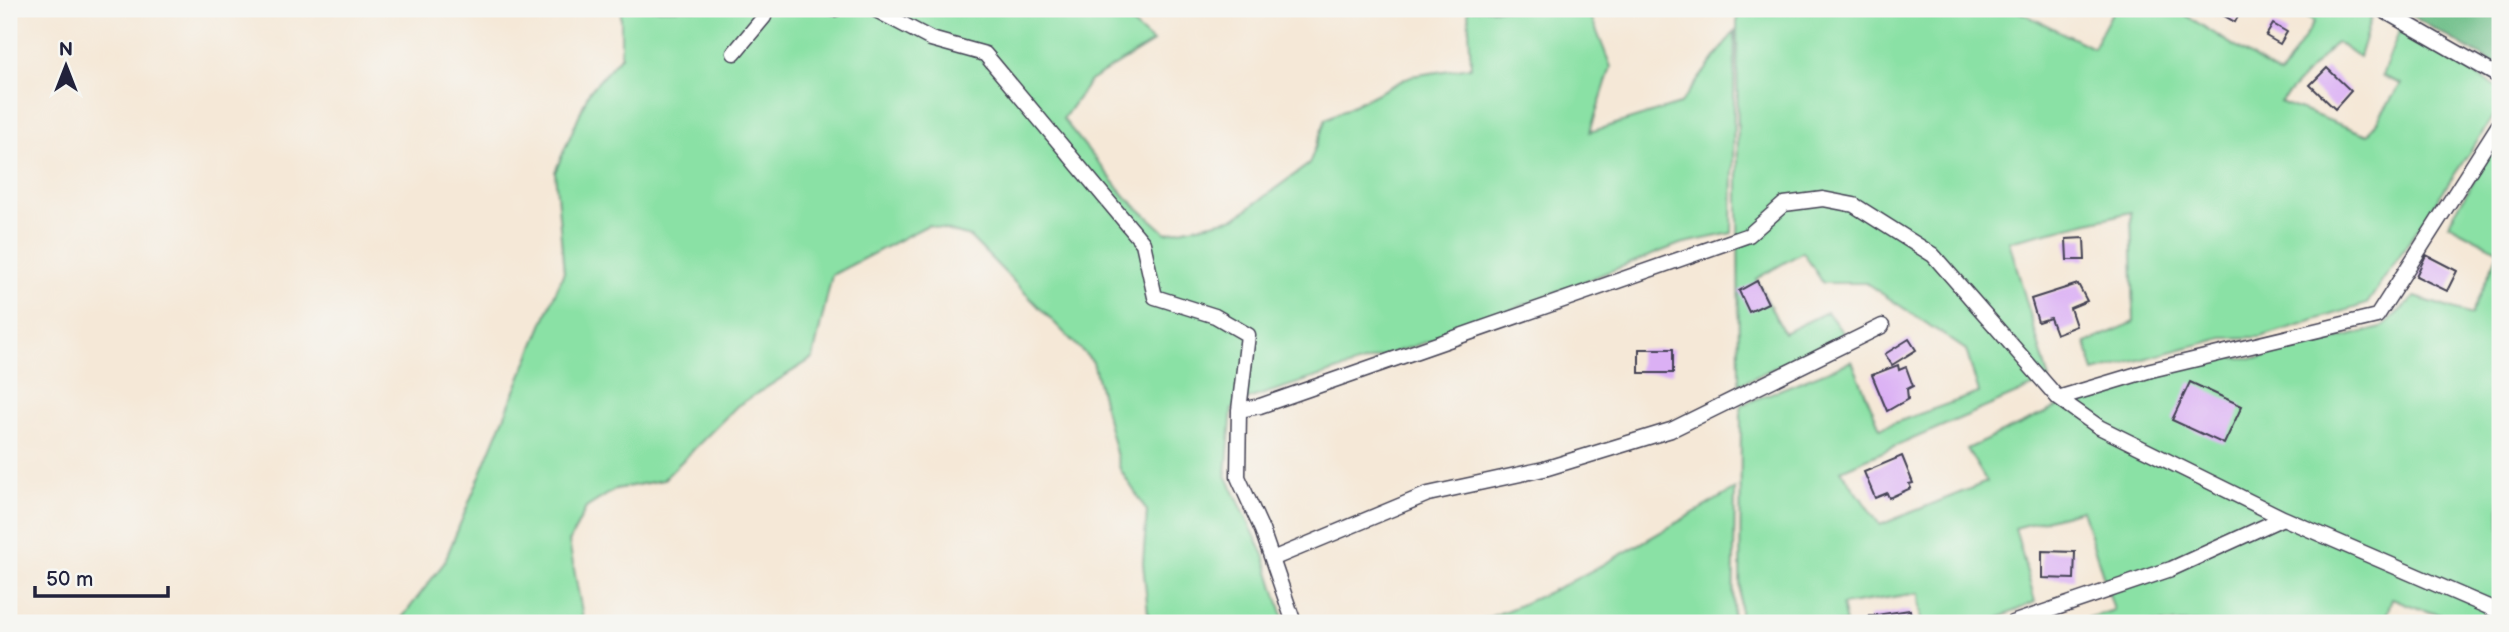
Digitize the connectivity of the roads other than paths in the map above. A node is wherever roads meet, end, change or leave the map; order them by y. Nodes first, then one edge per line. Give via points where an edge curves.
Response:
1 (766, 9) edge
2 (874, 9) edge
3 (2381, 9) edge
4 (734, 53) dead end
5 (2500, 77) edge
6 (2500, 123) edge
7 (1882, 327) dead end
8 (2058, 398) junction
9 (1239, 410) junction
10 (2283, 518) junction
11 (1272, 559) junction
12 (2500, 612) edge
13 (1294, 623) edge
14 (2011, 623) edge

1 - 4 street
2 - 9 street via 931,39 985,54 1143,243 1155,297 1215,316 1248,335
3 - 5 street
6 - 8 street via 2377,316 2151,370
7 - 11 street via 1671,430 1544,469 1428,494
8 - 9 street via 1933,256 1854,205 1823,199 1784,204 1749,235
8 - 10 street via 2099,427
9 - 11 street via 1238,477
10 - 12 street
10 - 14 street via 2171,569
11 - 13 street

